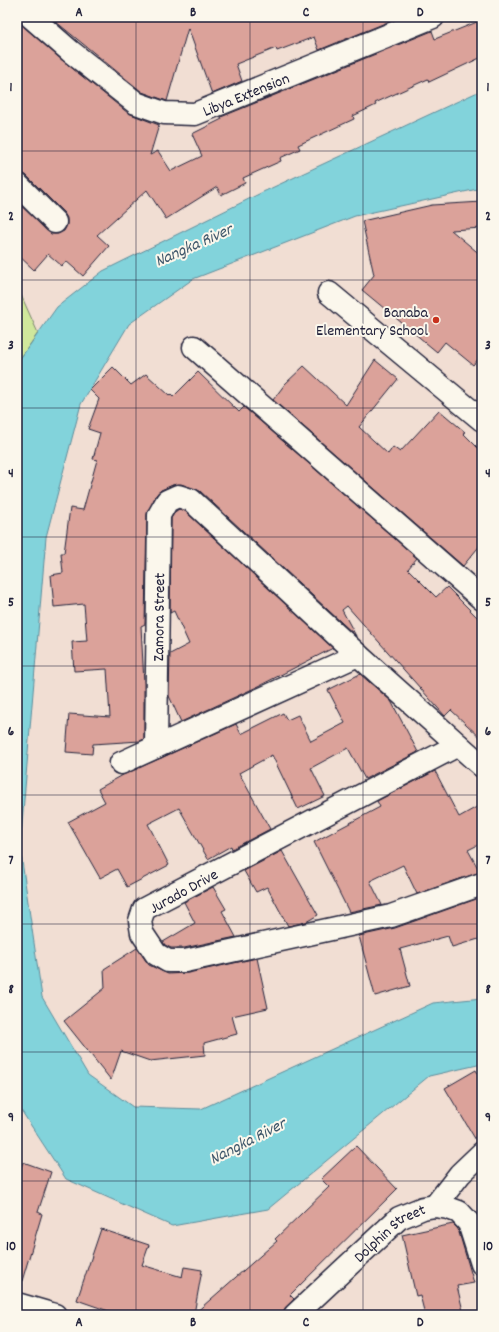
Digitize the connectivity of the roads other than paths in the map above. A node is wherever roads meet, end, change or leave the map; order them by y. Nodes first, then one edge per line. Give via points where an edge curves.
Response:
1 (31, 17) edge
2 (433, 17) edge
3 (17, 184) edge
4 (55, 222) dead end
5 (329, 293) dead end
6 (194, 347) dead end
7 (482, 420) edge
8 (482, 599) edge
9 (358, 655) junction
10 (458, 745) junction
11 (156, 748) junction
12 (122, 763) dead end
13 (482, 766) edge
14 (482, 884) edge
15 (482, 1153) edge
16 (435, 1206) junction
17 (482, 1264) edge
18 (17, 1304) edge
19 (55, 1315) edge
20 (295, 1315) edge

1 - 2 street, Libya Extension via 136,103 164,113 195,114
3 - 4 street
5 - 7 street
6 - 8 street
9 - 10 street
9 - 11 street
9 - 11 street, Zamora Street via 191,500 178,496 167,501 159,514
10 - 13 street
10 - 14 street, Jurado Drive via 144,909 140,921 142,934 156,954 168,961 185,961 391,916
11 - 12 street
15 - 16 street, Dolphin Street via 460,1174
16 - 17 street via 459,1212 469,1223
16 - 20 street, Dolphin Street via 399,1218
18 - 19 street

